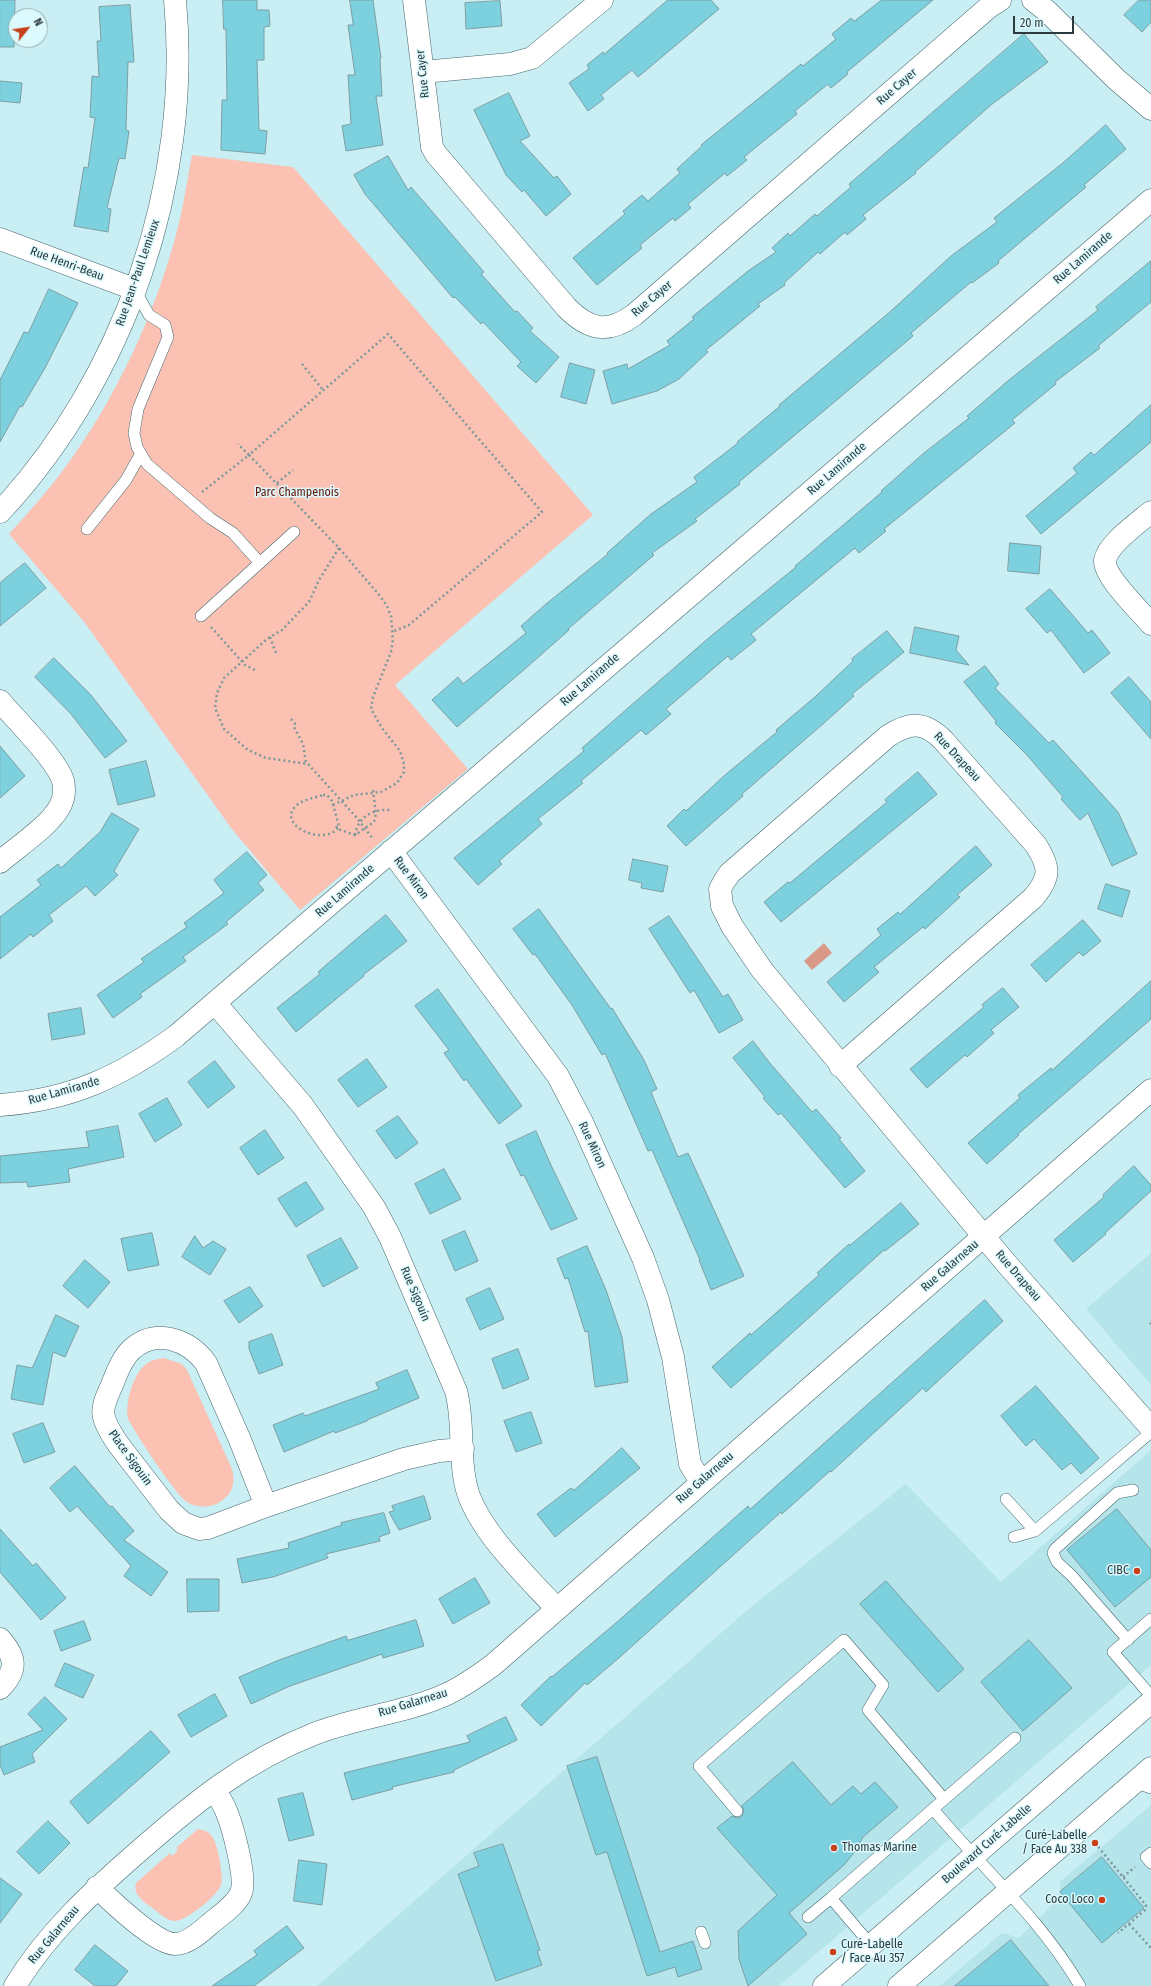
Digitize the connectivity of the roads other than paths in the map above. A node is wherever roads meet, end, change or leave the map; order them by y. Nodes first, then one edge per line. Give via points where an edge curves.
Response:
1 (175, 0) edge
2 (414, 0) edge
3 (602, 0) edge
4 (1000, 0) edge
5 (1033, 0) edge
6 (422, 72) junction
7 (1151, 109) edge
8 (1151, 200) edge
9 (0, 239) edge
10 (134, 289) junction
11 (140, 455) junction
12 (0, 512) edge
13 (1151, 512) edge
14 (87, 529) dead end
15 (294, 532) dead end
16 (260, 563) junction
17 (201, 616) dead end
18 (1151, 624) edge
19 (0, 701) edge
20 (391, 851) junction
21 (0, 862) edge
22 (215, 1003) junction
23 (840, 1066) junction
24 (1151, 1090) edge
25 (0, 1105) edge
26 (984, 1236) junction
27 (1151, 1428) edge
28 (1151, 1432) edge
29 (463, 1449) junction
30 (701, 1482) junction
31 (1133, 1490) dead end
32 (1006, 1499) dead end
33 (266, 1506) junction
34 (1035, 1531) junction
35 (1014, 1537) dead end
36 (556, 1608) junction
37 (1151, 1619) edge
38 (0, 1639) edge
39 (1128, 1640) junction
40 (0, 1688) edge
41 (1151, 1696) edge
42 (1151, 1702) edge
43 (1015, 1738) dead end
44 (1151, 1768) edge
45 (1143, 1785) edge
46 (214, 1790) junction
47 (944, 1800) junction
48 (933, 1809) junction
49 (737, 1811) dead end
50 (1151, 1853) edge
51 (975, 1856) junction
52 (1151, 1863) edge
53 (97, 1887) junction
54 (1008, 1891) junction
55 (832, 1898) junction
56 (808, 1917) dead end
57 (701, 1932) dead end
58 (705, 1943) dead end
59 (871, 1945) junction
60 (15, 1986) edge
61 (824, 1986) edge
62 (899, 1986) edge
63 (1080, 1986) edge

1 - 10 street, Rue Jean-Paul Lemieux via 177,88 169,162 157,217
2 - 6 street, Rue Cayer
3 - 6 street via 532,58 510,64
4 - 6 street, Rue Cayer via 634,315 607,327 588,324 574,315 436,154 429,138
5 - 7 street
8 - 20 street, Rue Lamirande
9 - 10 street, Rue Henri-Beau
10 - 11 lane via 149,315 165,325 168,337 136,418 134,439
10 - 12 street, Rue Jean-Paul Lemieux via 115,339 91,388 49,452
11 - 14 lane via 126,480
11 - 16 lane via 188,500 233,533
13 - 18 street via 1114,545 1105,564 1113,579
15 - 16 lane
16 - 17 lane
19 - 21 street via 54,765 63,782 64,791 62,803 55,814
20 - 22 street, Rue Lamirande
20 - 30 street, Rue Miron via 558,1076 582,1122 640,1252 658,1300 673,1357 691,1468
22 - 25 street, Rue Lamirande via 159,1048 117,1074 69,1092 28,1102
22 - 29 street, Rue Sigouin via 303,1106 374,1207 390,1237 452,1378 462,1414
23 - 23 street, Rue Drapeau via 1033,898 1046,879 1045,860 1036,845 943,740 923,726 902,728 888,736 730,873 720,889 720,899 726,915 762,970
23 - 26 street, Rue Drapeau
24 - 26 street, Rue Galarneau
26 - 27 street, Rue Drapeau
26 - 30 street, Rue Galarneau
28 - 34 lane
29 - 33 street, Place Sigouin via 439,1451 404,1459
29 - 36 street, Rue Sigouin via 465,1483 472,1505 497,1542
30 - 36 street, Rue Galarneau
31 - 39 lane via 1117,1493 1053,1553 1057,1562
32 - 34 lane
33 - 33 street, Place Sigouin via 199,1529 183,1523 169,1510 111,1434 104,1417 103,1411 109,1393 120,1366 131,1350 144,1342 162,1338 182,1342 200,1356 206,1363 240,1440
34 - 35 lane
36 - 46 street, Rue Galarneau via 493,1665 447,1694 351,1721 309,1736 257,1760
37 - 39 lane
38 - 40 street via 8,1649 13,1668 9,1679
39 - 41 lane via 1113,1652
42 - 51 street, Boulevard Curé-Labelle
43 - 47 lane
44 - 45 street
45 - 54 street
46 - 53 street, Rue Galarneau via 167,1826
46 - 53 street via 230,1822 244,1883 236,1901 206,1928 181,1943 168,1943 147,1930
47 - 48 lane
47 - 49 lane via 868,1710 883,1685 844,1640 699,1766
48 - 51 lane
48 - 55 lane
50 - 52 lane via 1146,1857
51 - 54 lane
51 - 59 street, Boulevard Curé-Labelle
53 - 60 street, Rue Galarneau via 50,1938
54 - 62 street
54 - 63 lane via 1059,1952
55 - 56 lane
55 - 59 lane
57 - 58 lane
59 - 61 street, Boulevard Curé-Labelle

